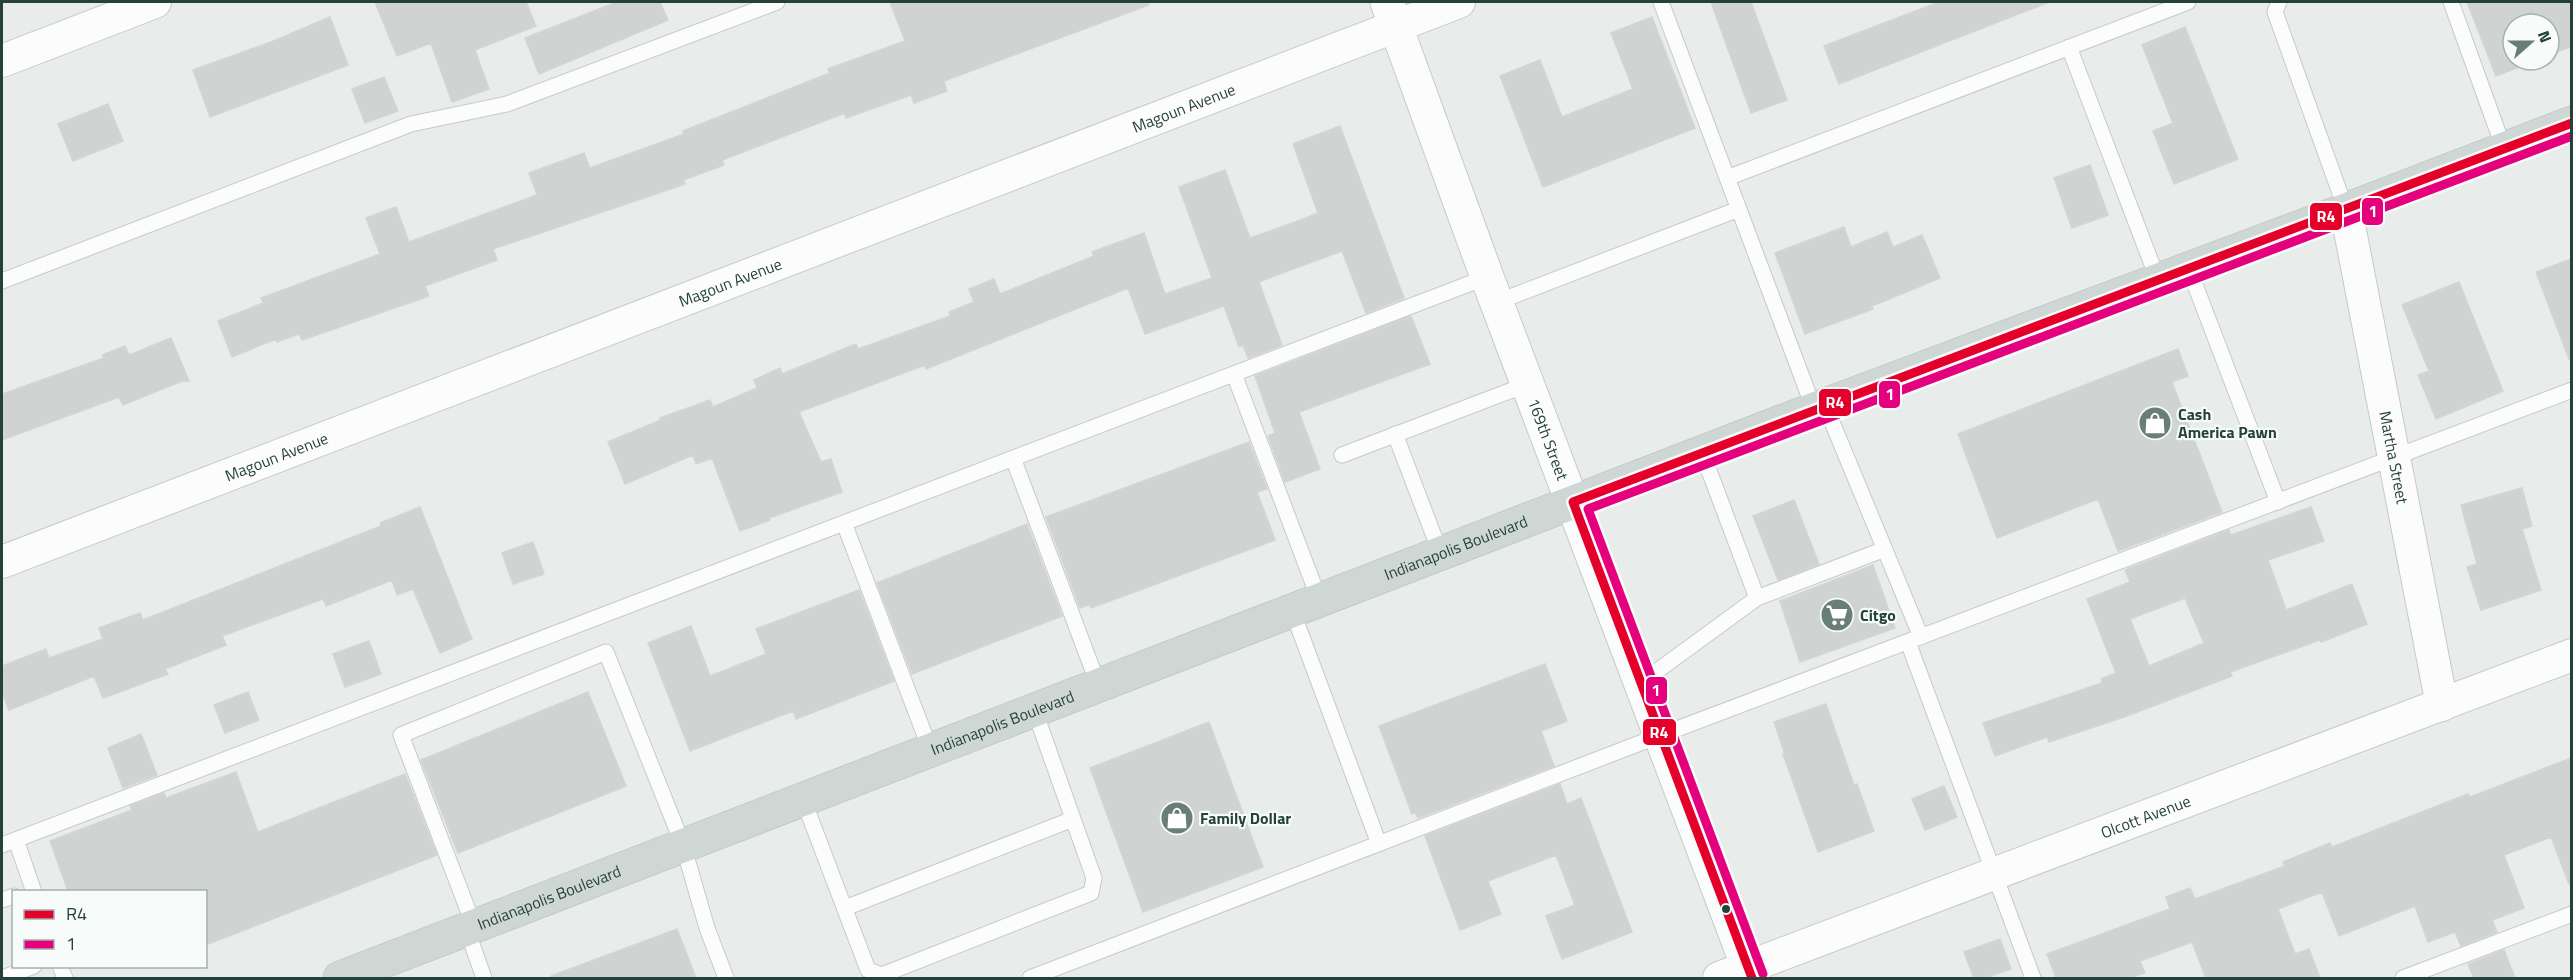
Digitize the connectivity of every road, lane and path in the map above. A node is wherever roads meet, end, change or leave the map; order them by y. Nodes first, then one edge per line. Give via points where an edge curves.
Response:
1 (155, 2) edge
2 (777, 2) edge
3 (1459, 2) edge
4 (1661, 2) edge
5 (2188, 2) edge
6 (2279, 2) edge
7 (2451, 2) edge
8 (1391, 14) edge
9 (2069, 47) junction
10 (2, 61) edge
11 (2571, 123) edge
12 (2504, 149) junction
13 (1727, 178) junction
14 (1739, 209) junction
15 (2346, 210) junction
16 (2189, 268) junction
17 (2158, 280) junction
18 (2, 281) edge
19 (1492, 290) junction
20 (1234, 374) junction
21 (1528, 384) junction
22 (2571, 390) edge
23 (1819, 407) junction
24 (1395, 434) junction
25 (1702, 452) junction
26 (1342, 455) dead end
27 (1013, 458) junction
28 (2394, 458) junction
29 (1573, 502) junction
30 (2278, 502) junction
31 (844, 524) junction
32 (1885, 549) junction
33 (1440, 552) junction
34 (2, 562) edge
35 (1757, 598) junction
36 (1305, 604) junction
37 (1914, 640) junction
38 (2571, 655) edge
39 (1642, 682) junction
40 (1098, 684) junction
41 (2442, 705) junction
42 (1034, 709) junction
43 (1661, 735) junction
44 (930, 749) junction
45 (802, 799) junction
46 (1073, 819) junction
47 (9, 843) edge
48 (1379, 844) junction
49 (683, 845) junction
50 (1993, 875) junction
51 (31, 890) edge
52 (844, 908) junction
53 (2571, 914) edge
54 (470, 928) junction
55 (29, 968) edge
56 (1740, 975) edge
57 (2, 978) edge
58 (340, 978) edge
59 (484, 978) edge
60 (726, 978) edge
61 (1030, 978) edge
62 (2033, 978) edge
63 (2403, 978) edge

1 - 10 street
2 - 18 lane via 507,104 411,124
3 - 8 street, Magoun Avenue
4 - 13 lane
5 - 9 lane
6 - 15 lane via 2275,12
7 - 12 lane
8 - 19 street, 169th Street
8 - 34 street, Magoun Avenue
9 - 13 lane
9 - 17 lane
11 - 12 main road, Indianapolis Boulevard
12 - 15 main road, Indianapolis Boulevard
13 - 14 lane
14 - 19 lane
14 - 23 lane
15 - 16 main road, Indianapolis Boulevard
15 - 28 street, Martha Street
16 - 17 main road, Indianapolis Boulevard
16 - 30 lane
17 - 23 main road, Indianapolis Boulevard
19 - 20 lane
19 - 21 street, 169th Street
20 - 27 lane
20 - 36 lane
21 - 24 lane
21 - 29 street, 169th Street
22 - 28 lane
23 - 25 main road, Indianapolis Boulevard
23 - 32 lane
24 - 26 lane
24 - 33 lane
25 - 29 main road, Indianapolis Boulevard
25 - 35 lane
27 - 31 lane
27 - 40 lane
28 - 30 lane
28 - 41 street, Martha Street
29 - 33 main road, Indianapolis Boulevard
29 - 39 street, 169th Street
30 - 37 lane
31 - 44 lane
31 - 47 lane
32 - 35 lane
32 - 37 lane
33 - 36 main road, Indianapolis Boulevard
35 - 39 lane
36 - 40 main road, Indianapolis Boulevard
36 - 48 lane
37 - 43 lane
37 - 50 lane
38 - 41 street, Olcott Avenue
39 - 43 street, 169th Street
40 - 42 main road, Indianapolis Boulevard
41 - 50 street, Olcott Avenue
42 - 44 main road, Indianapolis Boulevard
42 - 46 lane
43 - 48 lane
43 - 56 street, 169th Street
44 - 45 main road, Indianapolis Boulevard
45 - 49 main road, Indianapolis Boulevard
45 - 52 lane
46 - 52 lane
46 - 52 lane via 1094,878 1091,893 882,975 868,970
47 - 51 lane
48 - 61 lane
49 - 54 main road, Indianapolis Boulevard
49 - 54 lane via 606,652 401,735
49 - 60 lane
50 - 56 street, Olcott Avenue
50 - 62 lane
53 - 63 lane
54 - 58 main road, Indianapolis Boulevard
54 - 59 lane
55 - 57 lane

